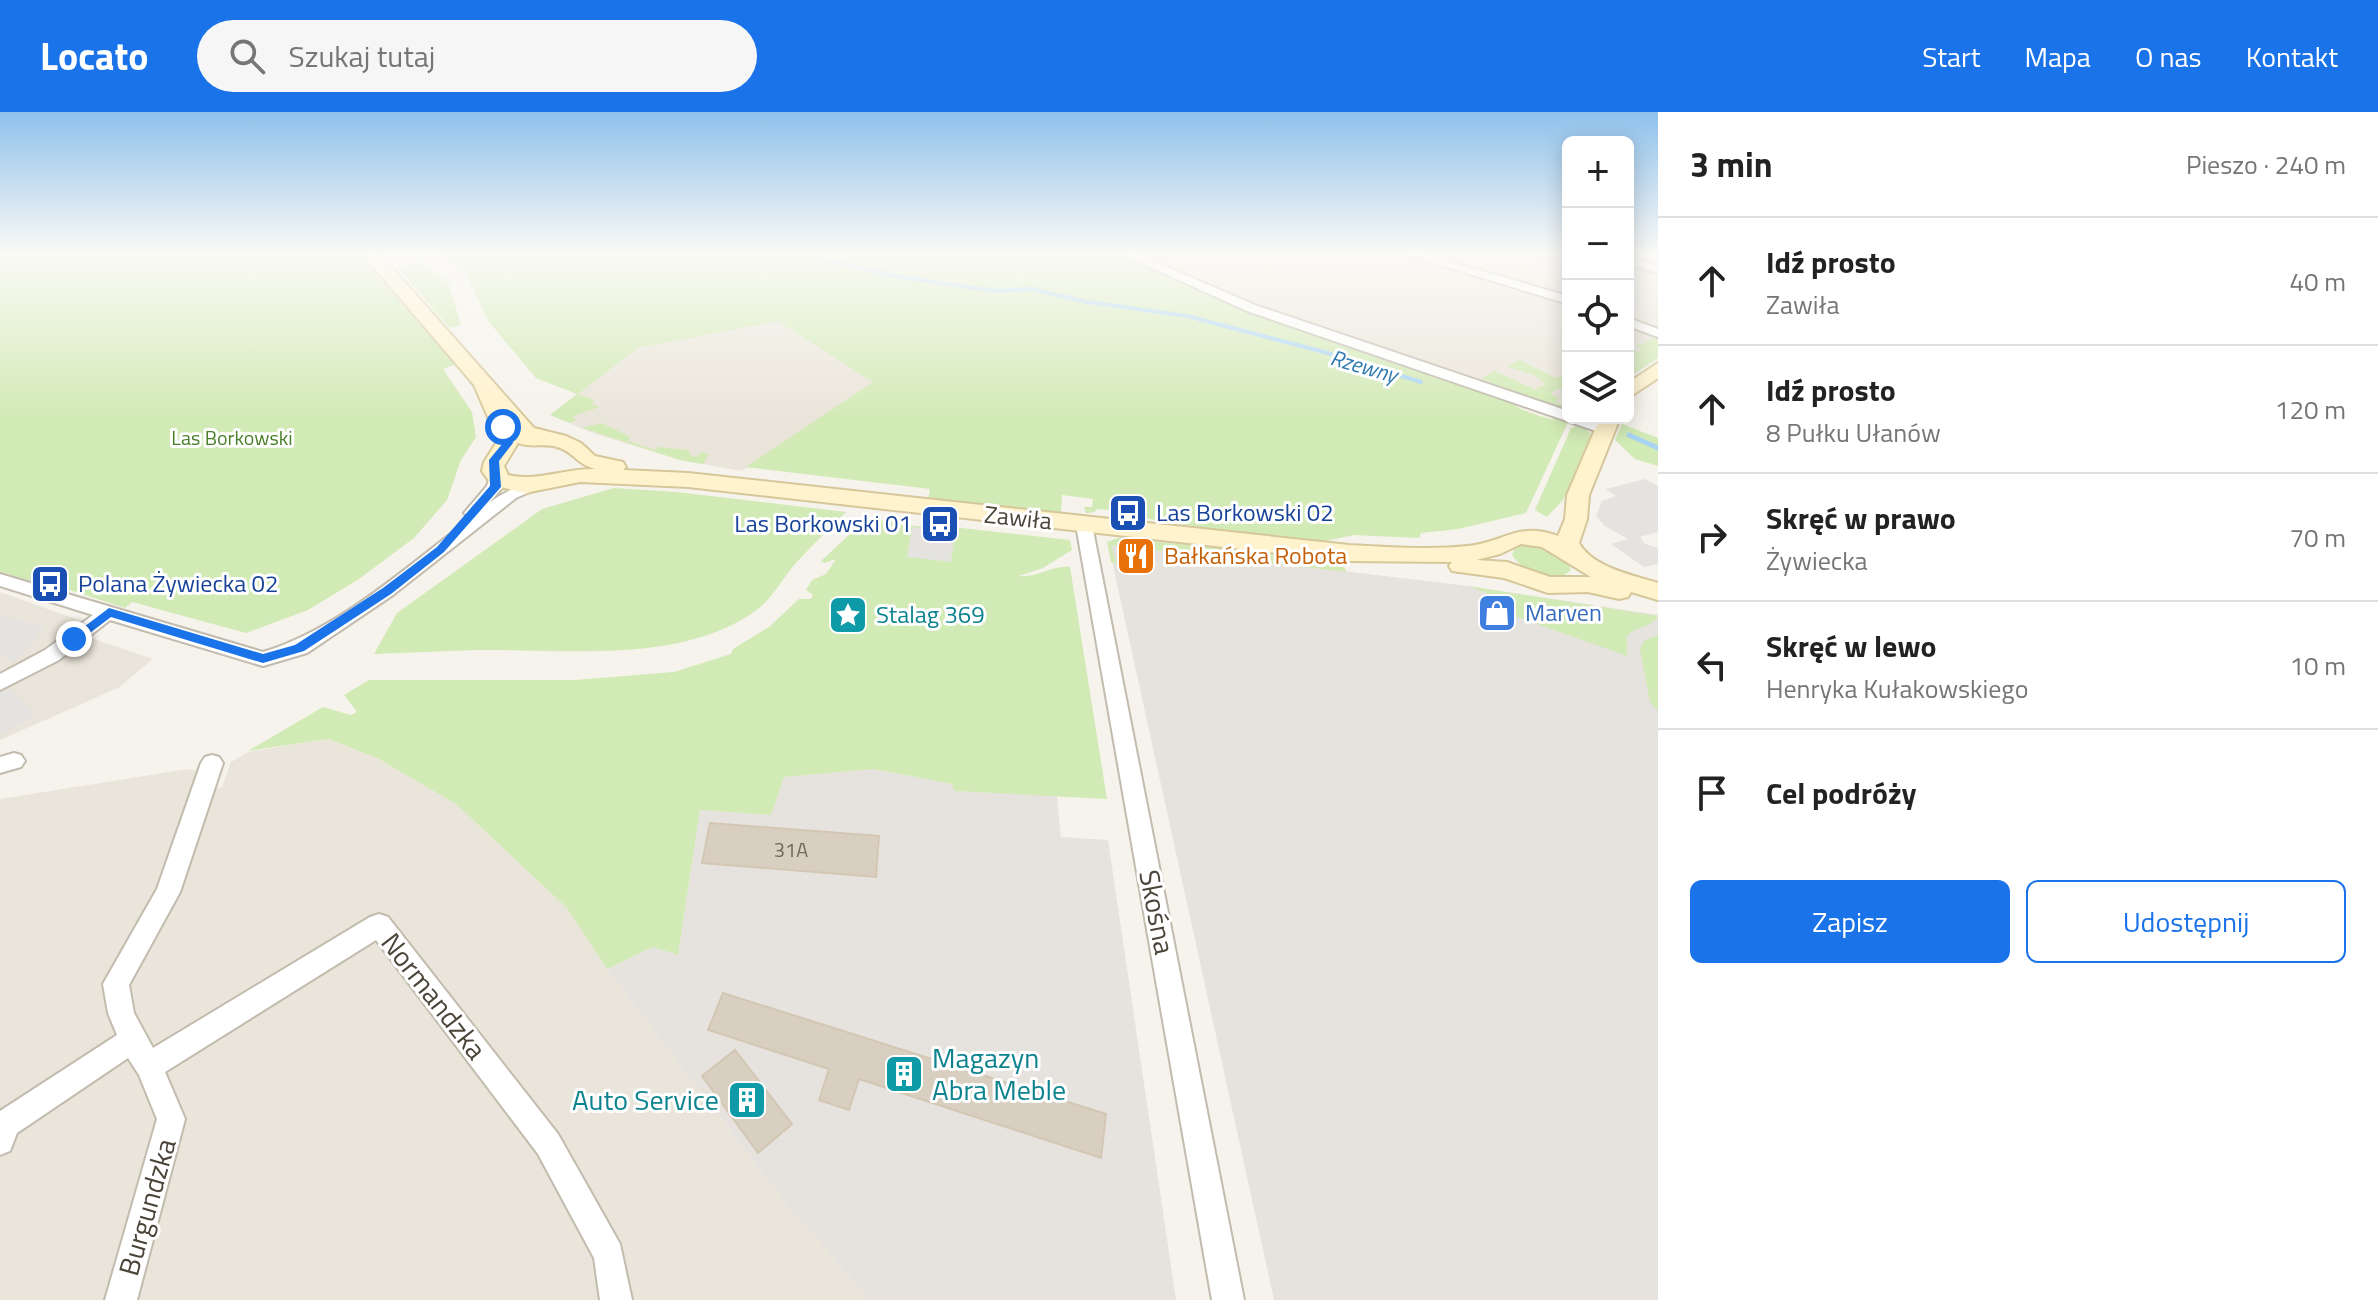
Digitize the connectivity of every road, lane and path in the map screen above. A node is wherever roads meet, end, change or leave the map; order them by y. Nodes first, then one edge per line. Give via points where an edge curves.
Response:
1 (416, 307) edge
2 (1252, 307) edge
3 (1634, 324) edge
4 (1658, 333) edge
5 (1658, 369) edge
6 (483, 386) junction
7 (1634, 387) edge
8 (1562, 414) edge
9 (1607, 424) edge
10 (544, 438) junction
11 (503, 450) junction
12 (578, 452) junction
13 (496, 476) junction
14 (688, 480) junction
15 (545, 484) junction
16 (1578, 495) junction
17 (1084, 525) junction
18 (1528, 536) junction
19 (1500, 546) junction
20 (441, 549) junction
21 (1349, 553) junction
22 (1577, 566) junction
23 (1520, 574) junction
24 (0, 580) edge
25 (1658, 592) edge
26 (1658, 601) edge
27 (109, 612) junction
28 (2, 681) edge
29 (212, 763) dead end
30 (132, 1040) junction
31 (149, 1066) junction
32 (0, 1141) edge
33 (121, 1300) edge
34 (616, 1300) edge
35 (1228, 1300) edge

1 - 6 street, Zawiła
2 - 8 street
3 - 4 street
5 - 7 street
6 - 10 street, Zawiła via 527,432
6 - 11 street, Zawiła via 508,440
9 - 16 street
10 - 11 street
10 - 12 street, Zawiła via 568,443
11 - 13 street, Zawiła via 492,466
12 - 14 street, Zawiła via 597,464
12 - 15 street via 572,471
13 - 15 street, Zawiła via 515,486
13 - 20 street via 493,490
14 - 15 street, Zawiła via 584,475
14 - 17 street, Zawiła
15 - 20 street via 510,495
16 - 18 street via 1544,531
16 - 22 street via 1567,543
17 - 21 street, Zawiła
17 - 35 street, Skośna
18 - 19 street, Zawiła via 1509,538
18 - 22 street, Zawiła via 1551,542
19 - 21 street, Zawiła via 1439,554
19 - 23 street via 1502,558
20 - 27 street via 325,633 300,648 263,659
21 - 23 street, Zawiła
22 - 23 street, Zawiła via 1548,585
22 - 25 street, Zawiła
22 - 26 street, Zawiła via 1600,587
24 - 27 street
27 - 28 street via 52,655
29 - 30 street, Burgundzka via 168,892 116,984
30 - 31 street, Burgundzka
30 - 32 street via 6,1124
31 - 33 street, Burgundzka via 171,1119
31 - 34 street, Normandzka via 379,925 548,1144 609,1255

